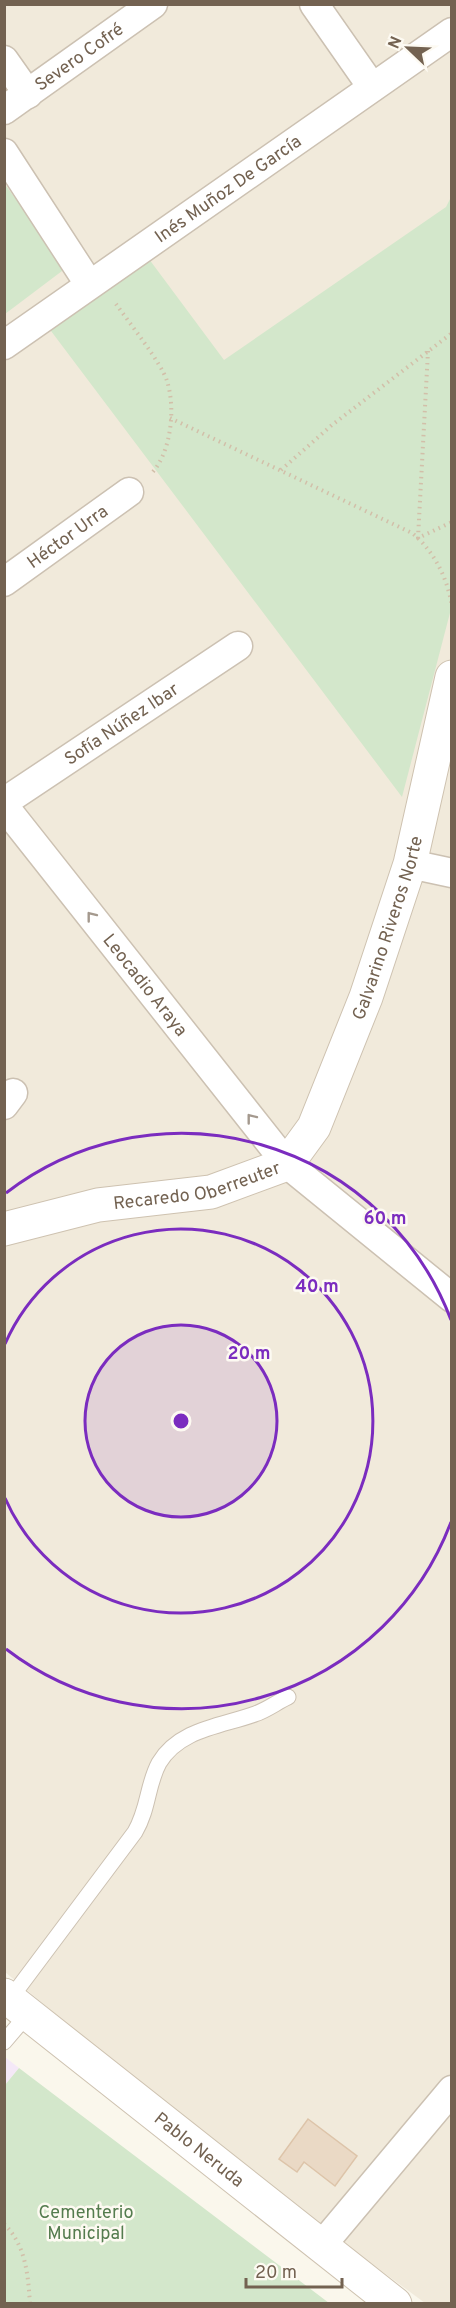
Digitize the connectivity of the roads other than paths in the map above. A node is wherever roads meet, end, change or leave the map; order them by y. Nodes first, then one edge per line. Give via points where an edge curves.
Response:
1 (153, 4) edge
2 (314, 4) edge
3 (452, 32) edge
4 (4, 60) edge
5 (372, 87) junction
6 (28, 94) junction
7 (4, 110) edge
8 (4, 153) edge
9 (93, 281) junction
10 (4, 345) edge
11 (129, 492) road end
12 (4, 582) edge
13 (238, 646) dead end
14 (451, 680) edge
15 (4, 804) edge
16 (410, 864) junction
17 (452, 873) edge
18 (287, 1164) junction
19 (4, 1229) edge
20 (452, 1298) edge
21 (288, 1697) dead end
22 (14, 2002) edge
23 (4, 2042) edge
24 (452, 2090) edge
25 (322, 2245) junction
26 (395, 2304) edge

1 - 6 street, Severo Cofré
2 - 5 street
3 - 5 street, Inés Muñoz De García
4 - 6 street
5 - 9 street, Inés Muñoz De García
6 - 7 street, Severo Cofré
8 - 9 street
9 - 10 street, Inés Muñoz De García
11 - 12 street, Héctor Urra
13 - 15 street, Sofía Núñez Ibar
14 - 16 street, Galvarino Riveros Norte
18 -> 15 street, Leocadio Araya
16 - 17 street
16 - 18 street, Galvarino Riveros Norte via 366,997 314,1127
18 - 19 street, Recaredo Oberreuter via 211,1192 99,1205
18 - 20 street, Recaredo Oberreuter
21 - 22 lane via 257,1713 189,1735 168,1750 154,1772 147,1808 135,1832
22 - 23 lane
22 - 25 street, Pablo Neruda
24 - 25 street
25 - 26 street, Pablo Neruda

